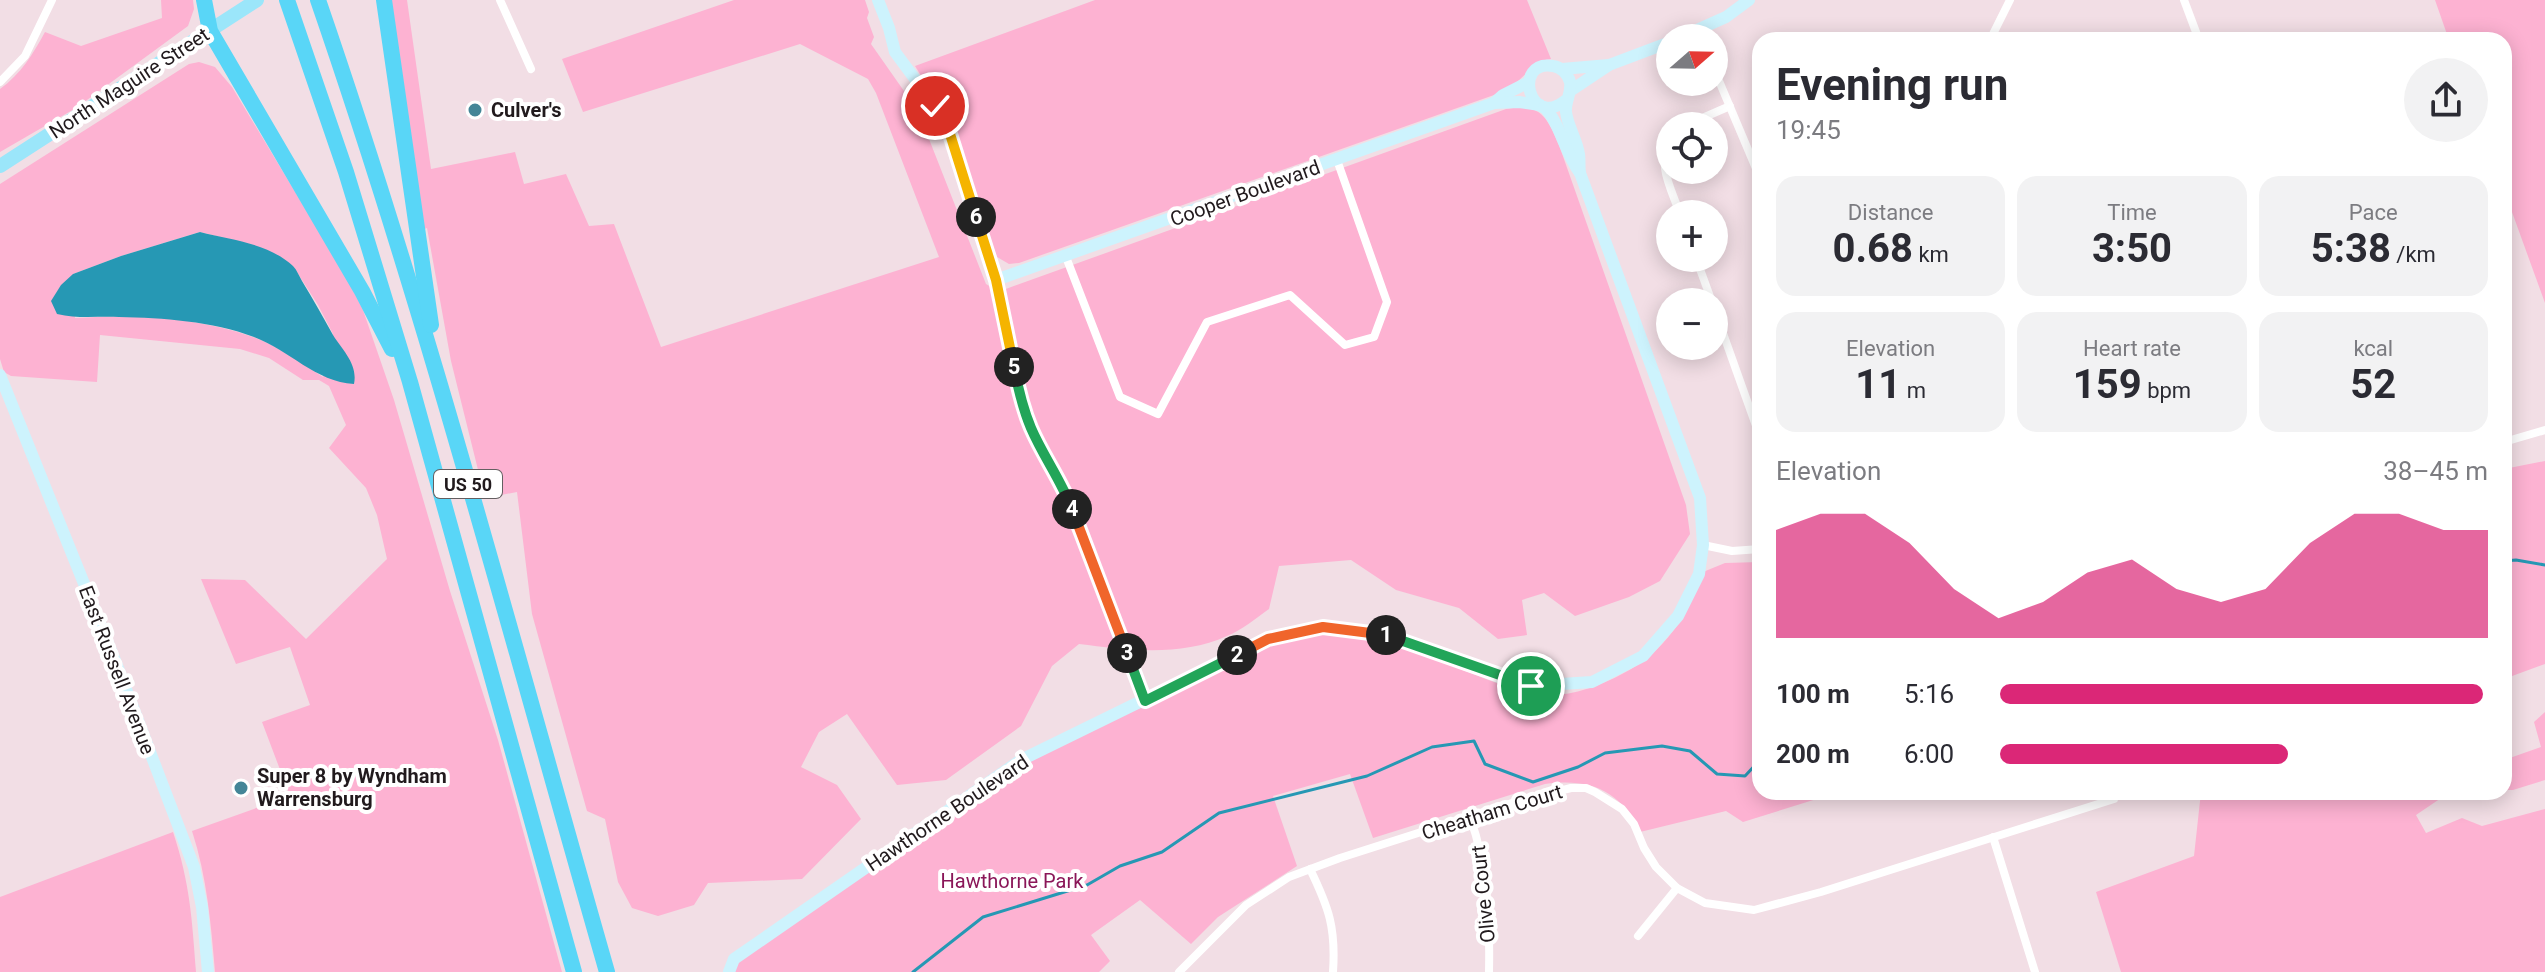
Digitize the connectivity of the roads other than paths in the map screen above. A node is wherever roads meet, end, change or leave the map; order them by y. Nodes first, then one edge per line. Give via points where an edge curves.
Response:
1 (52, 0) edge
2 (204, 0) edge
3 (287, 0) edge
4 (318, 0) edge
5 (384, 0) edge
6 (500, 0) edge
7 (878, 0) edge
8 (1749, 0) edge
9 (2010, 0) edge
10 (2184, 0) edge
11 (256, 1) edge
12 (1715, 24) edge
13 (210, 31) junction
14 (1994, 32) edge
15 (2194, 32) edge
16 (1656, 47) edge
17 (1609, 65) junction
18 (531, 69) dead end
19 (1562, 69) junction
20 (0, 82) edge
21 (1529, 82) junction
22 (1568, 96) junction
23 (1726, 96) edge
24 (1494, 103) junction
25 (1542, 106) junction
26 (1730, 106) junction
27 (1716, 112) edge
28 (1752, 159) edge
29 (1337, 160) junction
30 (0, 166) edge
31 (1580, 173) junction
32 (1066, 257) junction
33 (996, 280) junction
34 (1728, 347) edge
35 (0, 375) edge
36 (438, 378) junction
37 (410, 382) junction
38 (1752, 415) edge
39 (2545, 430) edge
40 (2512, 440) edge
41 (1703, 545) junction
42 (1752, 550) edge
43 (1145, 701) junction
44 (2111, 800) edge
45 (1470, 817) junction
46 (1993, 837) junction
47 (1310, 869) junction
48 (1677, 888) junction
49 (1638, 936) dead end
50 (208, 972) edge
51 (574, 972) edge
52 (607, 972) edge
53 (729, 972) edge
54 (1179, 972) edge
55 (1333, 972) edge
56 (1489, 972) edge
57 (2035, 972) edge

1 - 20 street via 25,56
2 - 13 highway
3 - 37 highway, US 50
4 - 36 highway, US 50 via 369,147
5 - 36 highway
6 - 18 street
7 - 33 street via 895,52 950,134
8 - 12 street
9 - 14 street
10 - 15 street
11 - 13 main road, North Maguire Street
13 - 30 main road, North Maguire Street
13 - 37 highway
16 - 17 street
17 - 19 street
17 - 22 street
19 - 21 street via 1542,67
19 - 22 street via 1569,79
21 - 24 street, Cooper Boulevard
21 - 25 street via 1530,95
22 - 25 street via 1556,107
22 - 31 street, Hawthorne Boulevard
23 - 26 street
24 - 25 street, Cooper Boulevard
24 - 29 street, Cooper Boulevard
25 - 31 street, Hawthorne Boulevard via 1555,118
26 - 27 street
26 - 28 street
29 - 32 street, Cooper Boulevard
29 - 32 street via 1387,302 1374,337 1345,345 1290,295 1207,322 1158,414 1120,397
31 - 41 street, Hawthorne Boulevard via 1700,498
32 - 33 street, Cooper Boulevard
33 - 43 street via 1024,408 1065,490
34 - 38 street
35 - 50 street, East Russell Avenue via 194,867
36 - 52 highway, US 50
37 - 51 highway, US 50
39 - 40 street
41 - 42 street
41 - 43 street, Hawthorne Boulevard via 1699,574 1678,616 1643,656 1592,682 1531,686 1379,633 1323,627 1268,639
43 - 53 street, Hawthorne Boulevard via 1021,760 734,959
44 - 46 street, Cheatham Court
45 - 47 street, Cheatham Court
45 - 48 street, Cheatham Court via 1586,788 1622,809 1656,867
45 - 56 street, Olive Court via 1484,867
46 - 48 street, Cheatham Court via 1754,910 1705,903
46 - 57 street
47 - 54 street, Cheatham Court via 1246,905
47 - 55 street via 1331,917
48 - 49 street

